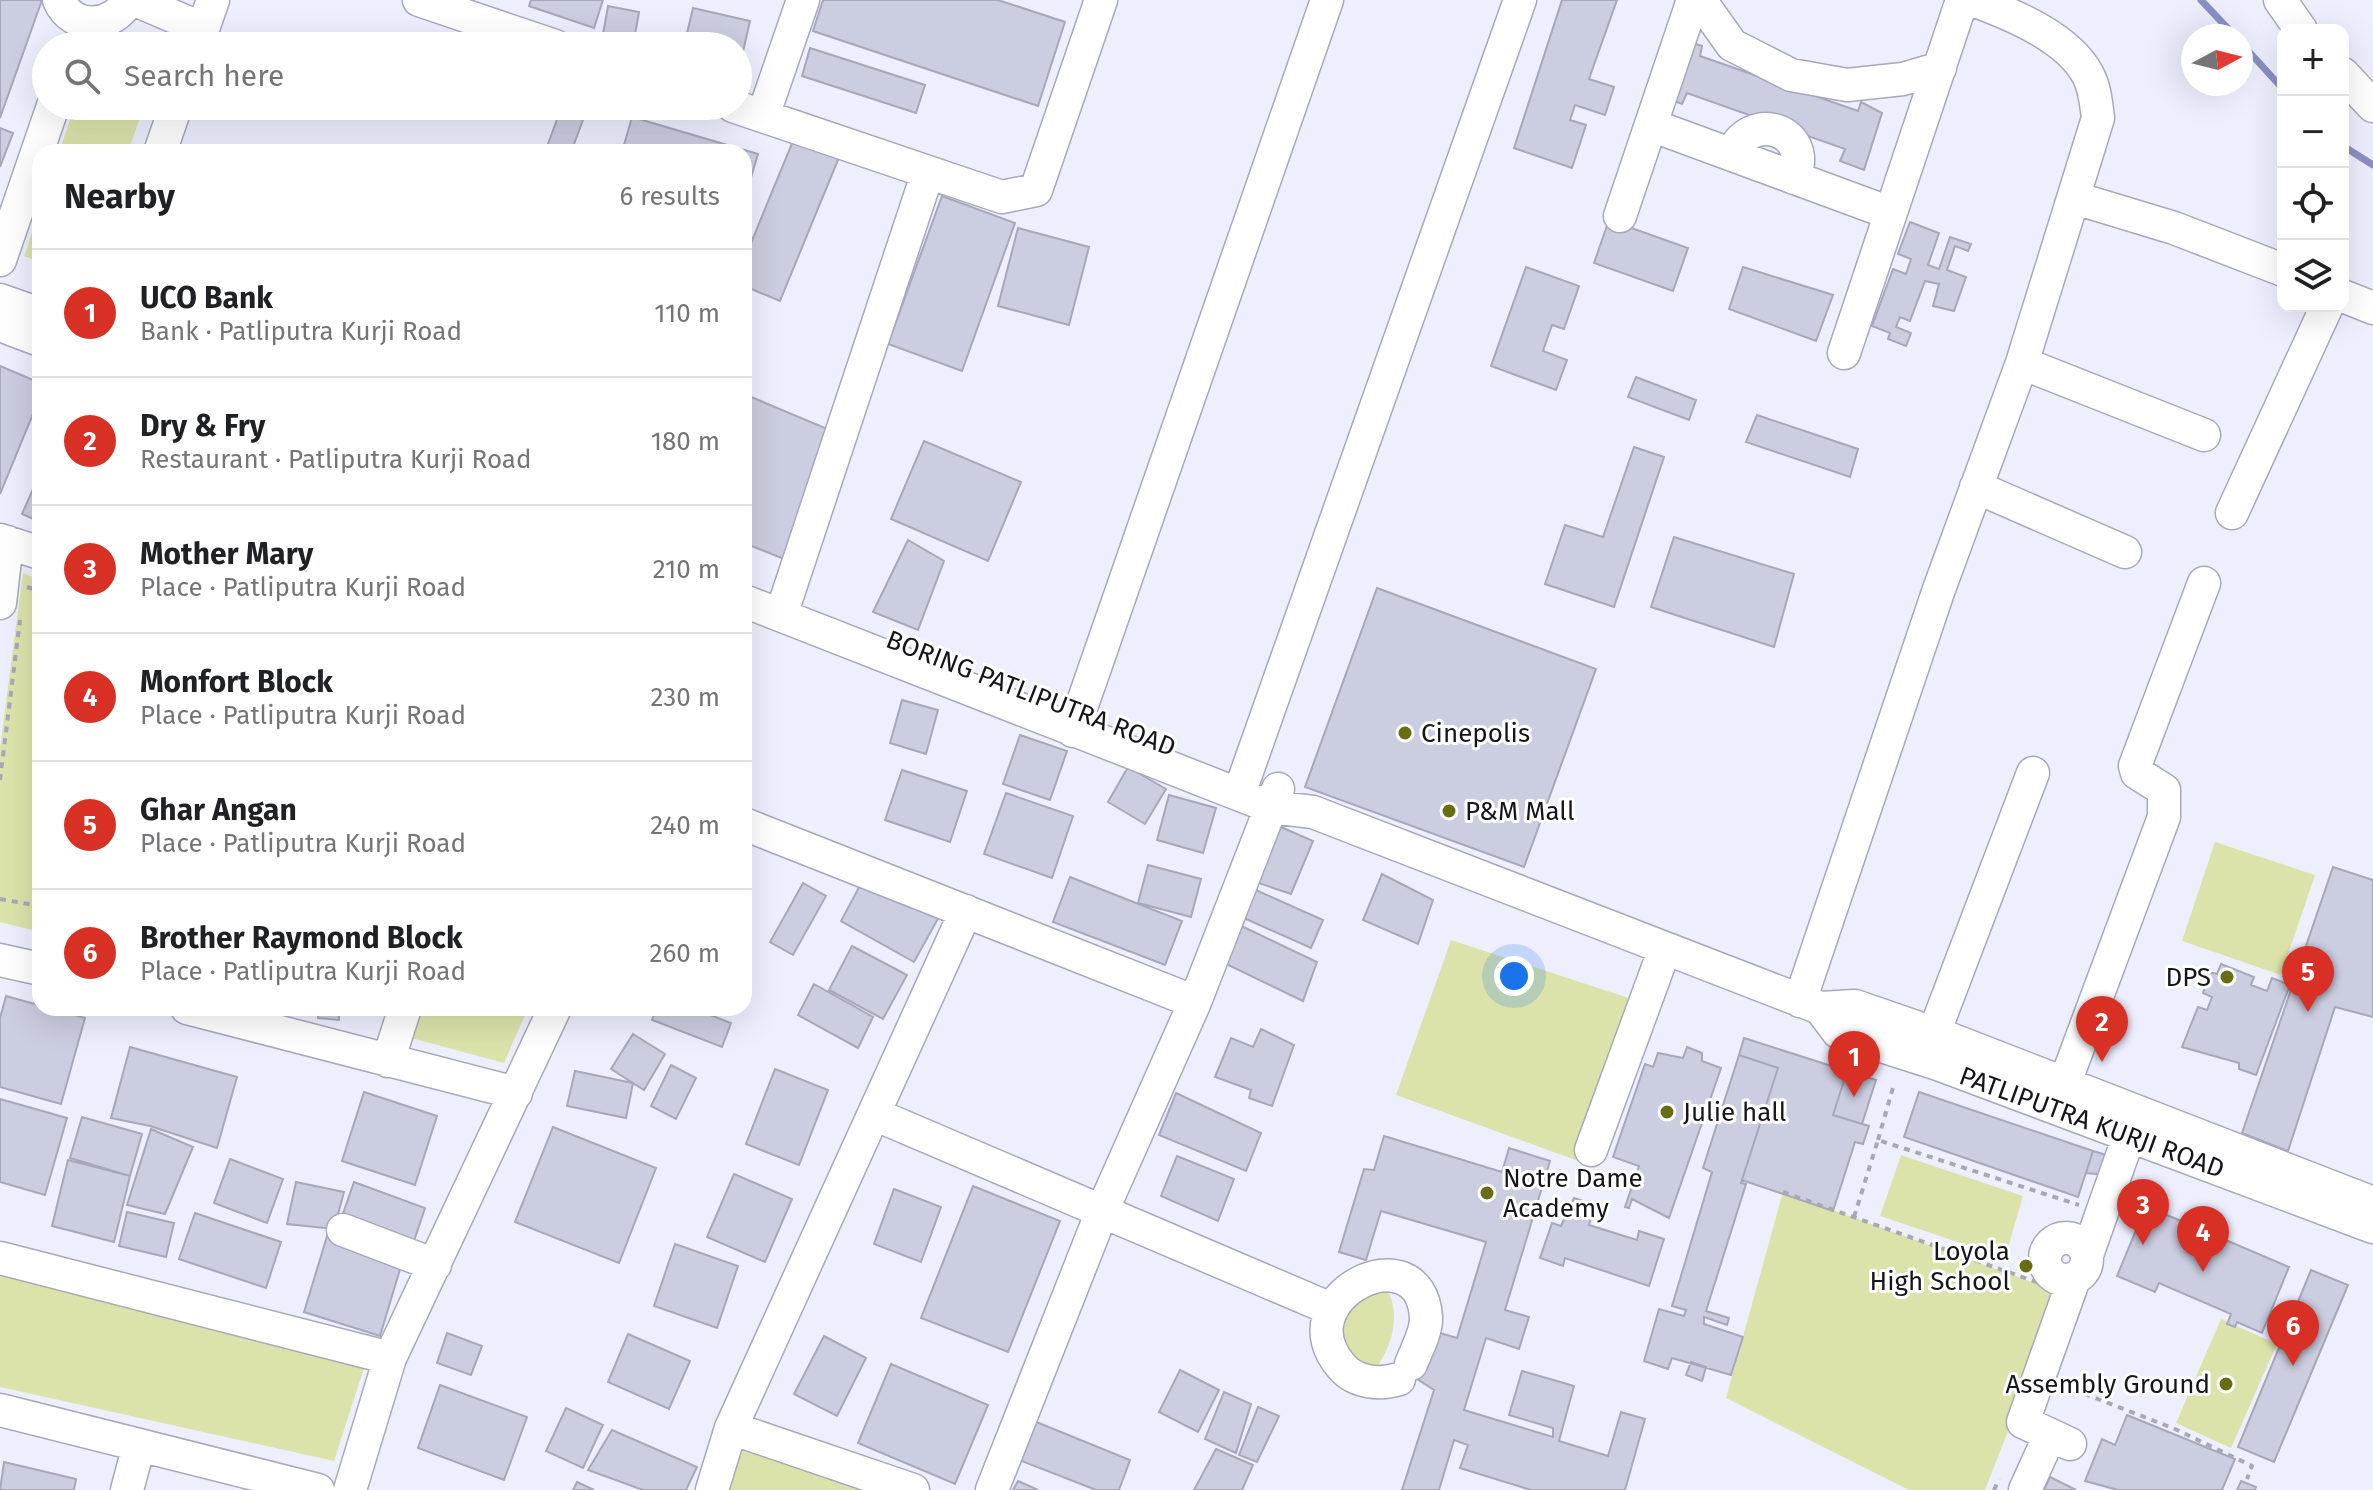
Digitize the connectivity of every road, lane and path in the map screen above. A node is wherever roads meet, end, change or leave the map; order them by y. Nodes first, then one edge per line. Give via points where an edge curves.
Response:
1 (132, 0) edge
2 (419, 0) edge
3 (803, 0) edge
4 (1101, 0) edge
5 (1327, 0) edge
6 (1520, 0) edge
7 (1693, 0) edge
8 (1700, 0) edge
9 (1962, 0) edge
10 (1973, 0) edge
11 (2280, 0) edge
12 (498, 13) edge
13 (72, 23) edge
14 (2297, 24) edge
15 (204, 25) edge
16 (531, 32) edge
17 (1940, 68) junction
18 (2349, 80) edge
19 (752, 103) edge
20 (2373, 106) edge
21 (752, 112) edge
22 (48, 120) edge
23 (171, 120) edge
24 (1651, 125) junction
25 (40, 144) edge
26 (163, 144) edge
27 (32, 167) edge
28 (928, 172) junction
29 (2075, 198) junction
30 (1890, 213) junction
31 (1620, 216) dead end
32 (0, 260) edge
33 (2277, 268) edge
34 (2349, 298) edge
35 (0, 300) edge
36 (2373, 308) edge
37 (32, 311) edge
38 (2324, 312) edge
39 (0, 325) edge
40 (32, 337) edge
41 (1844, 353) dead end
42 (2022, 363) junction
43 (2204, 435) dead end
44 (1976, 487) junction
45 (2232, 513) dead end
46 (4, 541) edge
47 (32, 550) edge
48 (2125, 552) dead end
49 (2204, 583) dead end
50 (32, 588) edge
51 (752, 588) edge
52 (752, 602) edge
53 (15, 607) edge
54 (784, 608) junction
55 (1076, 722) junction
56 (2033, 773) dead end
57 (0, 780) edge
58 (1242, 784) junction
59 (1275, 797) junction
60 (752, 827) edge
61 (0, 899) edge
62 (32, 905) edge
63 (966, 911) junction
64 (1664, 951) junction
65 (0, 960) edge
66 (32, 967) edge
67 (1195, 1002) junction
68 (1810, 1004) junction
69 (217, 1016) edge
70 (402, 1016) edge
71 (551, 1016) edge
72 (1939, 1045) junction
73 (388, 1061) junction
74 (1894, 1084) dead end
75 (516, 1093) junction
76 (2060, 1096) junction
77 (874, 1114) junction
78 (2129, 1136) junction
79 (2174, 1139) junction
80 (1878, 1140) junction
81 (1591, 1150) dead end
82 (2291, 1183) junction
83 (1783, 1192) dead end
84 (2373, 1203) edge
85 (1103, 1209) junction
86 (2100, 1212) junction
87 (1854, 1217) junction
88 (2373, 1227) edge
89 (343, 1230) dead end
90 (0, 1258) edge
91 (435, 1265) junction
92 (2077, 1276) junction
93 (1331, 1309) junction
94 (390, 1358) junction
95 (2039, 1376) junction
96 (0, 1410) edge
97 (731, 1428) junction
98 (139, 1445) junction
99 (2247, 1479) dead end
100 (127, 1490) edge
101 (318, 1490) edge
102 (350, 1490) edge
103 (712, 1490) edge
104 (913, 1490) edge
105 (992, 1490) edge
106 (2025, 1490) edge

1 - 13 street via 105,22
1 - 15 street
2 - 12 street
3 - 19 street
4 - 28 street via 1036,190 1002,197
5 - 55 street
6 - 58 street
7 - 24 street
8 - 17 street via 1732,45 1791,75 1847,85 1903,79
9 - 17 street
10 - 29 street via 2042,33 2077,59 2089,76 2098,118
11 - 14 street
12 - 16 street
17 - 30 street
18 - 20 street
21 - 28 street
22 - 25 street
23 - 26 street
24 - 30 street
24 - 31 street
27 - 32 street
28 - 54 street
29 - 33 street
29 - 42 street
30 - 41 street
34 - 36 street
35 - 37 street
38 - 45 street
39 - 40 street
42 - 43 street
42 - 44 street
44 - 48 street
44 - 68 street via 1938,592
46 - 47 street
46 - 53 street
49 - 76 street via 2135,766 2137,773 2164,790 2164,817
50 - 53 path via 25,586
51 - 54 street
52 - 54 street
53 - 57 path
54 - 55 street
55 - 58 street
56 - 72 street
58 - 59 street
59 - 64 street
59 - 67 street
60 - 63 street
61 - 62 path
63 - 67 street
63 - 77 street
64 - 68 street
64 - 81 street
65 - 66 street
67 - 85 street
68 - 72 street via 1855,1006
69 - 73 street
70 - 73 street
71 - 75 street
72 - 76 street
73 - 75 street
74 - 80 path
75 - 91 street
76 - 78 street, PATLIPUTRA KURJI ROAD
76 - 79 street
77 - 85 street
77 - 97 street
78 - 79 street, PATLIPUTRA KURJI ROAD
78 - 86 street
79 - 82 street, PATLIPUTRA KURJI ROAD
80 - 86 path
80 - 87 path
82 - 84 street
82 - 88 street, PATLIPUTRA KURJI ROAD
83 - 87 path
85 - 93 street
85 - 105 street
86 - 92 street
87 - 92 path
89 - 91 street
90 - 94 street
91 - 94 street
92 - 95 street
93 - 93 street via 1328,1335 1342,1368 1357,1378 1386,1383 1405,1372 1426,1320 1412,1285 1395,1277 1367,1276 1340,1295
94 - 102 street
95 - 99 path via 2175,1429 2252,1466
95 - 106 street via 2023,1422 2060,1439
96 - 98 street
97 - 103 street
97 - 104 street
98 - 100 street
98 - 101 street

